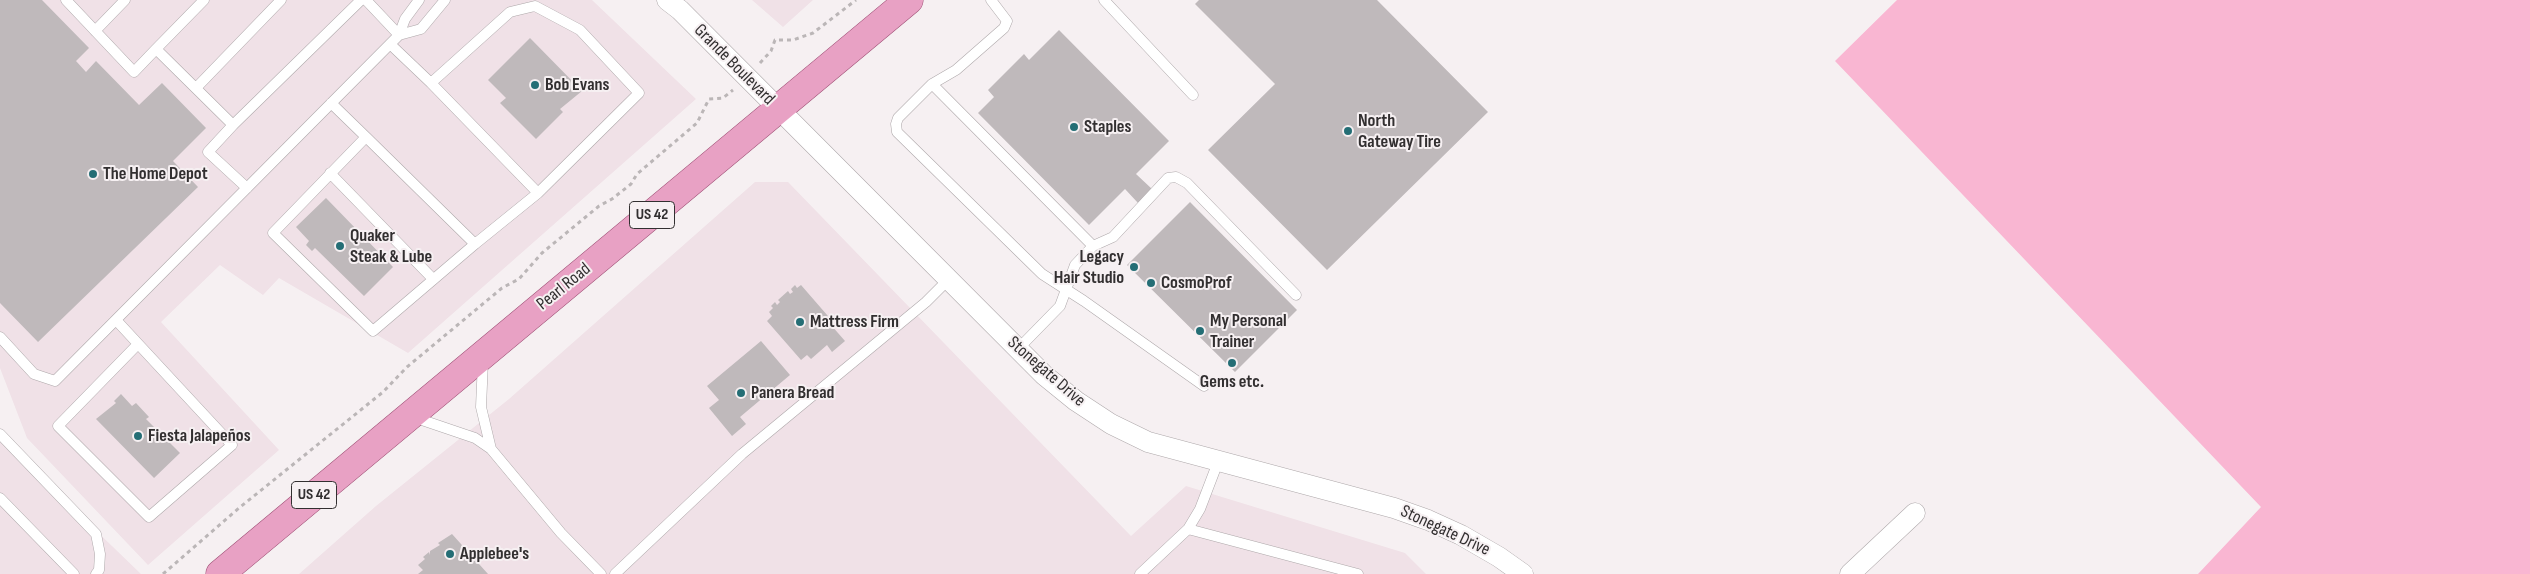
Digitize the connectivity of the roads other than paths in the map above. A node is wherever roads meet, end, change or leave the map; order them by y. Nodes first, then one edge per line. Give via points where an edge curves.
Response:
1 (66, 0) edge
2 (125, 0) edge
3 (204, 0) edge
4 (281, 0) edge
5 (361, 0) edge
6 (366, 0) edge
7 (419, 0) edge
8 (445, 0) edge
9 (667, 0) edge
10 (909, 0) edge
11 (991, 0) edge
12 (1104, 0) edge
13 (95, 31) junction
14 (399, 34) junction
15 (390, 44) junction
16 (156, 49) junction
17 (431, 83) junction
18 (932, 84) junction
19 (196, 88) junction
20 (1193, 95) dead end
21 (331, 103) junction
22 (779, 110) junction
23 (233, 125) junction
24 (366, 137) junction
25 (330, 173) junction
26 (247, 188) junction
27 (538, 193) junction
28 (475, 244) junction
29 (1093, 246) junction
30 (433, 279) junction
31 (949, 279) junction
32 (1066, 289) junction
33 (1296, 295) dead end
34 (116, 320) junction
35 (0, 337) edge
36 (138, 344) junction
37 (1018, 350) junction
38 (484, 354) junction
39 (1204, 386) dead end
40 (409, 416) junction
41 (0, 434) edge
42 (492, 449) junction
43 (1218, 462) junction
44 (0, 498) edge
45 (1914, 514) dead end
46 (1188, 529) junction
47 (67, 572) edge
48 (96, 574) edge
49 (220, 574) edge
50 (601, 574) edge
51 (615, 574) edge
52 (1140, 574) edge
53 (1358, 574) edge
54 (1523, 574) edge
55 (1850, 574) edge

1 - 13 lane
2 - 13 lane
3 - 16 lane
4 - 19 lane
5 - 23 lane
6 - 14 lane
7 - 14 lane
8 - 14 lane via 421,28
9 - 22 street, Grande Boulevard
10 - 22 main road, Pearl Road / US 42
11 - 18 lane via 1007,21 1004,28 956,70
12 - 20 lane
13 - 16 lane via 134,72
14 - 15 lane
15 - 17 lane
15 - 21 lane
16 - 19 lane
17 - 27 lane
17 - 27 lane via 510,12 535,6 580,30 639,93
18 - 29 lane
18 - 32 lane via 898,118 897,132 1042,274
19 - 23 lane
21 - 24 lane
21 - 26 lane
22 - 31 street, Stonegate Drive
22 - 38 main road, Pearl Road / US 42
23 - 26 lane via 208,152
24 - 25 lane
24 - 28 lane
25 - 30 lane
25 - 30 lane via 274,234 373,331
26 - 34 lane
27 - 28 lane
28 - 30 lane
29 - 32 lane via 1075,265
29 - 33 lane via 1112,237 1168,178 1176,177 1187,183
31 - 37 street, Stonegate Drive
31 - 51 lane via 926,302 742,454
32 - 37 lane via 1060,306
32 - 39 lane
34 - 35 lane via 55,381 34,374
34 - 36 lane
36 - 36 lane via 58,426 149,517 232,445
37 - 43 street, Stonegate Drive via 1076,401 1111,424 1148,442
38 - 40 main road, Pearl Road / US 42
38 - 42 lane via 481,407
40 - 42 lane via 474,438
40 - 49 main road, Pearl Road / US 42
41 - 48 lane via 96,534 100,554 100,570
42 - 50 lane via 561,533
43 - 46 lane via 1204,502
43 - 54 street, Stonegate Drive via 1394,508 1428,520 1469,539
44 - 47 lane
45 - 55 street
46 - 52 lane
46 - 53 lane

